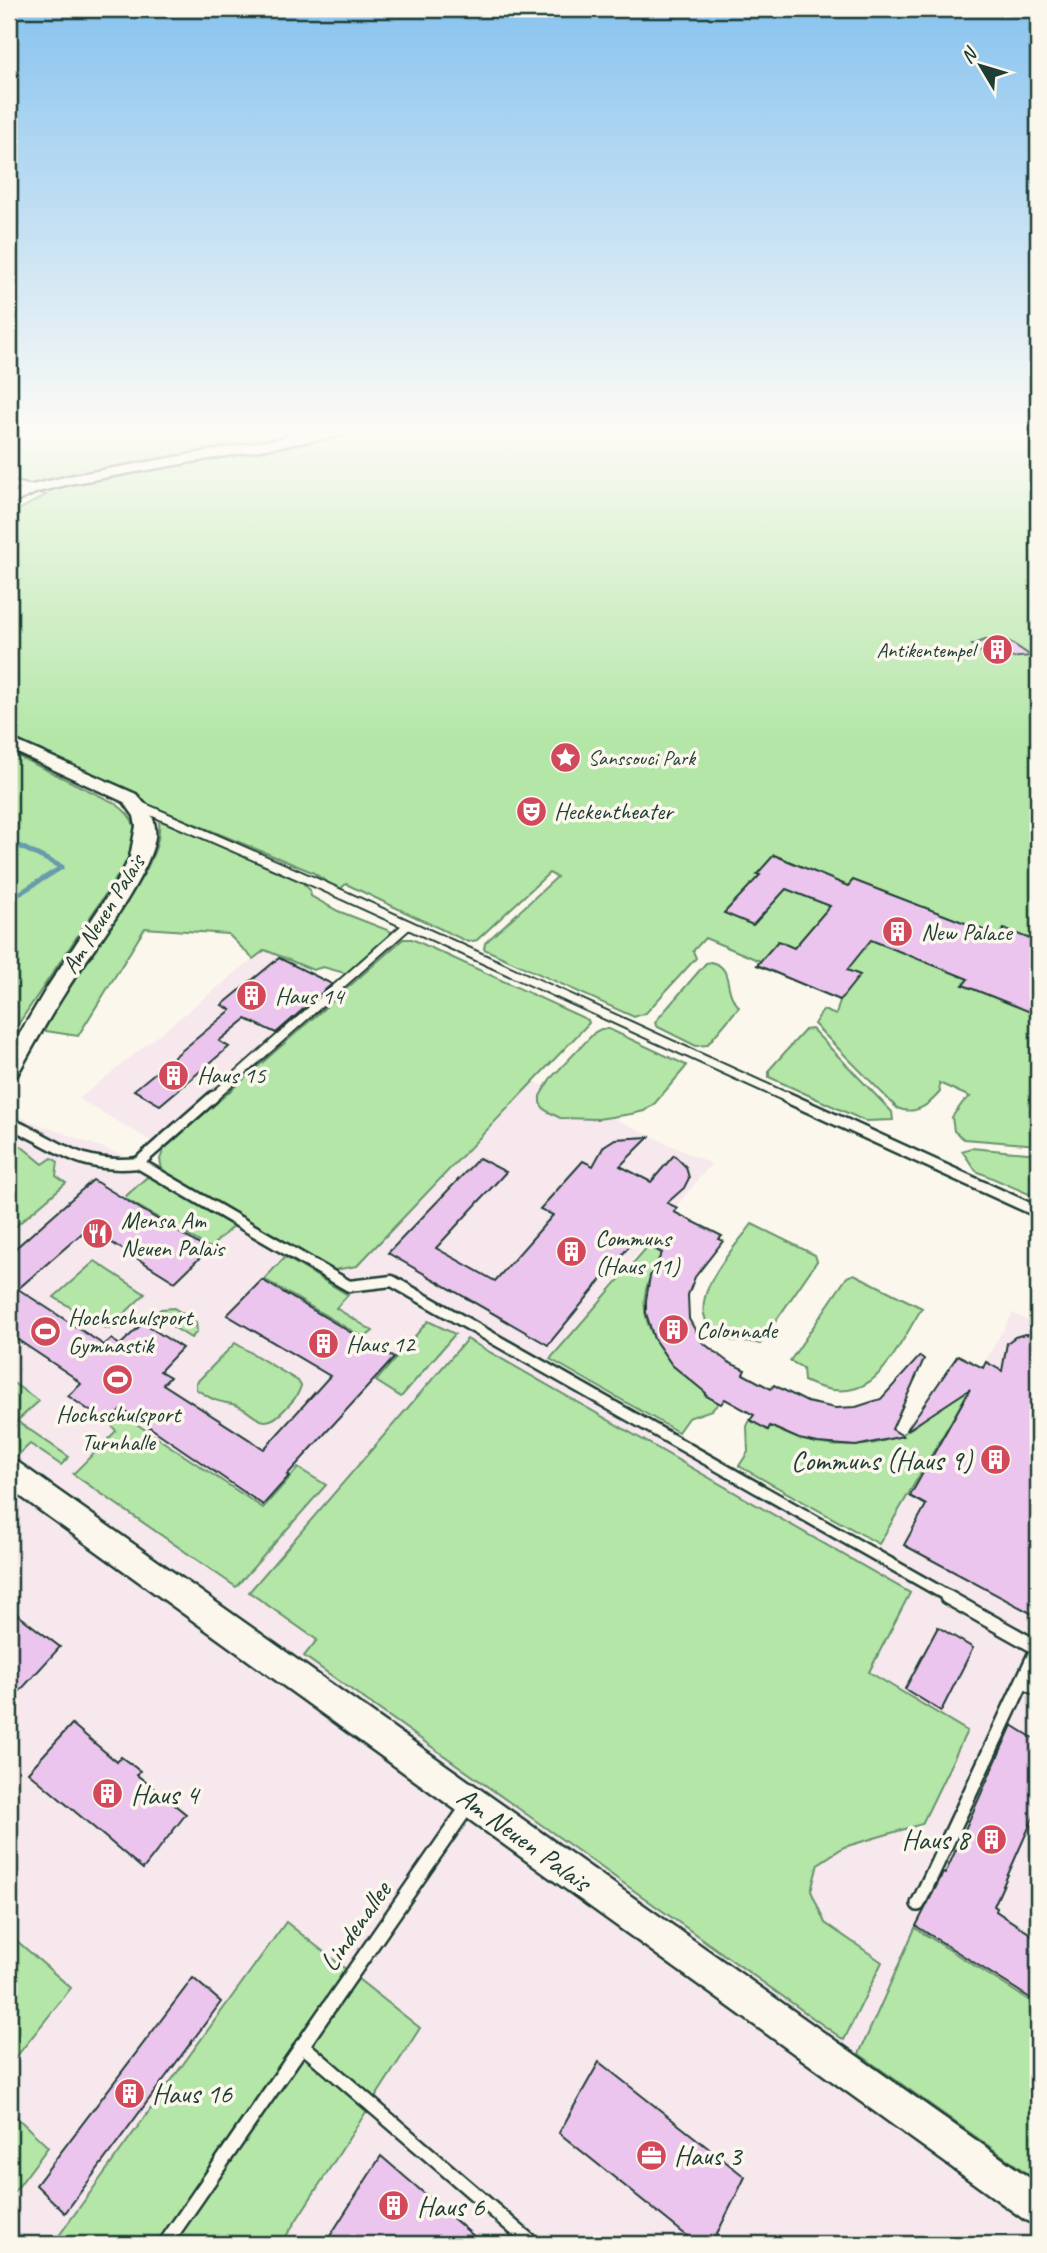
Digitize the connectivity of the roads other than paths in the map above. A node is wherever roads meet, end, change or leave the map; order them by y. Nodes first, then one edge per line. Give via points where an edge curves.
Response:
1 (9, 743) edge
2 (139, 806) junction
3 (408, 925) junction
4 (9, 1070) edge
5 (9, 1123) edge
6 (138, 1163) junction
7 (1038, 1212) edge
8 (9, 1472) edge
9 (1023, 1681) junction
10 (1038, 1689) edge
11 (471, 1801) junction
12 (918, 1904) dead end
13 (303, 2045) junction
14 (1038, 2207) edge
15 (165, 2244) edge
16 (533, 2244) edge

1 - 2 street via 110,788
2 - 3 lane
2 - 4 street, Am Neuen Palais via 147,835 140,860
3 - 6 lane
3 - 7 lane
5 - 6 lane via 73,1158 114,1167
6 - 9 lane via 349,1286 392,1281 1038,1648
8 - 11 street, Am Neuen Palais
9 - 10 lane
9 - 12 lane
11 - 13 lane, Lindenallee
11 - 14 street, Am Neuen Palais
13 - 15 lane, Lindenallee
13 - 16 lane

